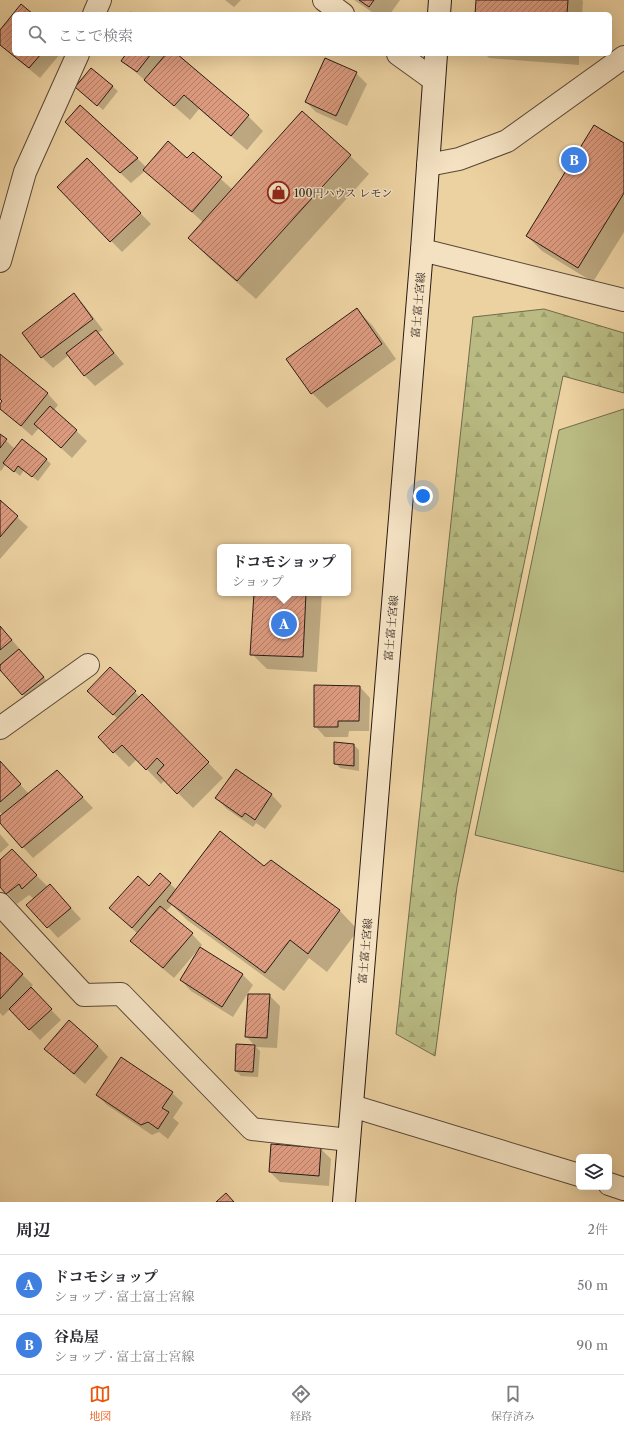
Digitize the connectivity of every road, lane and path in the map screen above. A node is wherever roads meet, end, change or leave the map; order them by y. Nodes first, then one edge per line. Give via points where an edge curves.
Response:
1 (100, 0) edge
2 (324, 0) edge
3 (440, 0) edge
4 (95, 12) edge
5 (340, 12) edge
6 (439, 12) edge
7 (77, 56) edge
8 (401, 56) edge
9 (436, 56) edge
10 (624, 57) edge
11 (434, 80) junction
12 (428, 165) junction
13 (422, 250) junction
14 (0, 261) edge
15 (624, 300) edge
16 (88, 665) dead end
17 (0, 728) edge
18 (0, 904) edge
19 (352, 1106) junction
20 (349, 1140) junction
21 (576, 1174) edge
22 (612, 1185) edge
23 (624, 1189) edge
24 (344, 1202) edge

1 - 4 street
2 - 5 street
3 - 6 street
7 - 14 street via 25,172
8 - 11 street
9 - 11 street, 富士富士宮線
10 - 12 street via 508,141 459,159
11 - 12 street, 富士富士宮線
12 - 13 street, 富士富士宮線
13 - 15 street
13 - 19 street, 富士富士宮線
16 - 17 street
18 - 20 street via 84,995 121,994 252,1129
19 - 20 street, 富士富士宮線
19 - 21 street
20 - 24 street, 富士富士宮線
22 - 23 street

